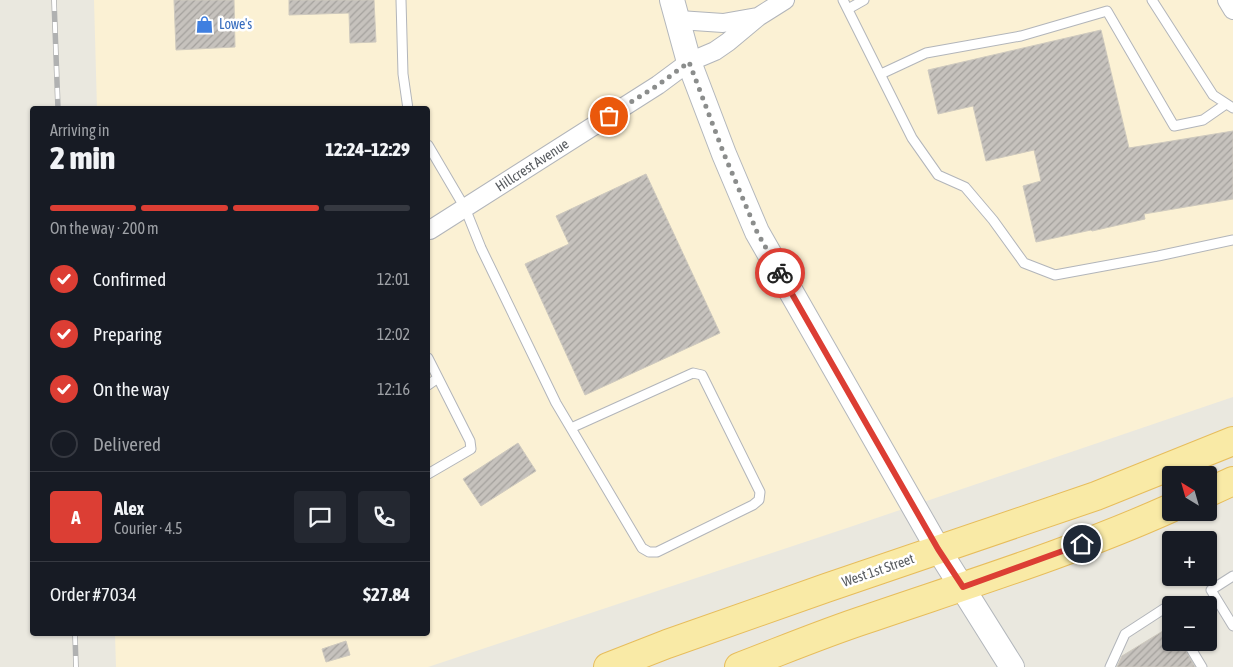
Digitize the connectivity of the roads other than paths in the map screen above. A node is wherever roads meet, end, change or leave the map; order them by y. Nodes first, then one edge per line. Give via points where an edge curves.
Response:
1 (401, 0) edge
2 (785, 0) edge
3 (844, 0) edge
4 (864, 0) edge
5 (1152, 0) edge
6 (1226, 0) edge
7 (848, 9) junction
8 (676, 10) edge
9 (1233, 10) edge
10 (758, 17) junction
11 (689, 62) junction
12 (881, 74) junction
13 (408, 106) edge
14 (1230, 106) edge
15 (430, 148) edge
16 (465, 208) junction
17 (430, 230) edge
18 (1233, 240) edge
19 (430, 362) edge
20 (438, 378) junction
21 (430, 384) edge
22 (570, 428) junction
23 (1233, 441) edge
24 (430, 473) edge
25 (1233, 481) edge
26 (1218, 488) edge
27 (1162, 512) edge
28 (938, 549) junction
29 (1233, 576) edge
30 (963, 587) junction
31 (1162, 610) edge
32 (1233, 626) edge
33 (1192, 651) edge
34 (608, 667) edge
35 (739, 667) edge
36 (1012, 667) edge
37 (1110, 667) edge
38 (1202, 667) edge

1 - 13 lane via 403,74
2 - 10 street, Hillcrest Avenue
3 - 7 lane
4 - 7 lane
5 - 14 lane via 1213,95
6 - 9 street
7 - 12 lane
8 - 10 street, Hillcrest Avenue via 723,23
8 - 11 street
10 - 11 street, Hillcrest Avenue via 715,51
11 - 16 street, Hillcrest Avenue
11 - 28 street via 757,232
12 - 14 lane via 926,53 1021,36 1107,11 1174,126 1203,120
12 - 18 lane via 912,138 938,175 965,187 1024,262 1055,275
15 - 16 lane
16 - 17 street, Hillcrest Avenue
16 - 22 lane via 481,248
19 - 20 lane
20 - 21 lane
20 - 24 lane via 471,449
22 - 22 lane via 642,548 648,552 657,552 753,506 759,500 760,492 702,375 693,373
23 - 28 main road, West 1st Street via 1096,496
25 - 26 main road
27 - 30 main road
28 - 30 street
28 - 34 main road, West 1st Street via 676,640
29 - 32 lane via 1211,590
30 - 35 main road
30 - 36 street
31 - 37 lane via 1125,634
33 - 38 lane

